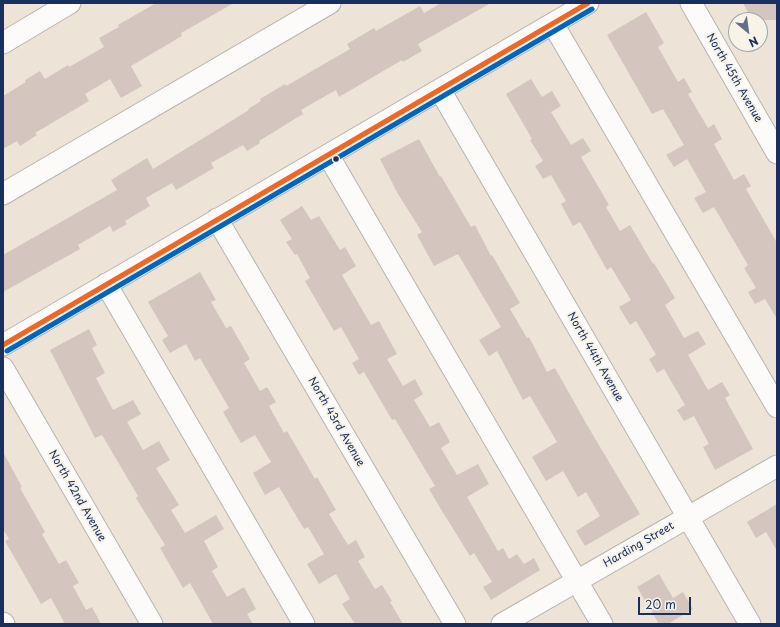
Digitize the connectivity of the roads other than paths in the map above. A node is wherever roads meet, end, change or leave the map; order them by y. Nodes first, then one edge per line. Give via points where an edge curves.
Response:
1 (70, 3) edge
2 (330, 3) edge
3 (588, 3) edge
4 (691, 3) edge
5 (552, 24) junction
6 (3, 43) edge
7 (440, 90) junction
8 (777, 153) edge
9 (328, 155) junction
10 (3, 194) edge
11 (217, 220) junction
12 (106, 284) junction
13 (3, 345) edge
14 (3, 368) edge
15 (777, 407) edge
16 (777, 466) edge
17 (688, 517) junction
18 (577, 581) junction
19 (152, 624) edge
20 (304, 624) edge
21 (455, 624) edge
22 (502, 624) edge
23 (602, 624) edge
24 (750, 624) edge

1 - 6 street
2 - 10 street
3 - 5 street
4 - 8 street, North 45th Avenue
5 - 7 street
5 - 15 street
7 - 9 street
7 - 17 street, North 44th Avenue
9 - 11 street
9 - 18 street
11 - 12 street
11 - 21 street, North 43rd Avenue
12 - 13 street
12 - 20 street
14 - 19 street, North 42nd Avenue
16 - 17 street, Harding Street
17 - 18 street, Harding Street
17 - 24 street, North 44th Avenue
18 - 22 street, Harding Street
18 - 23 street

